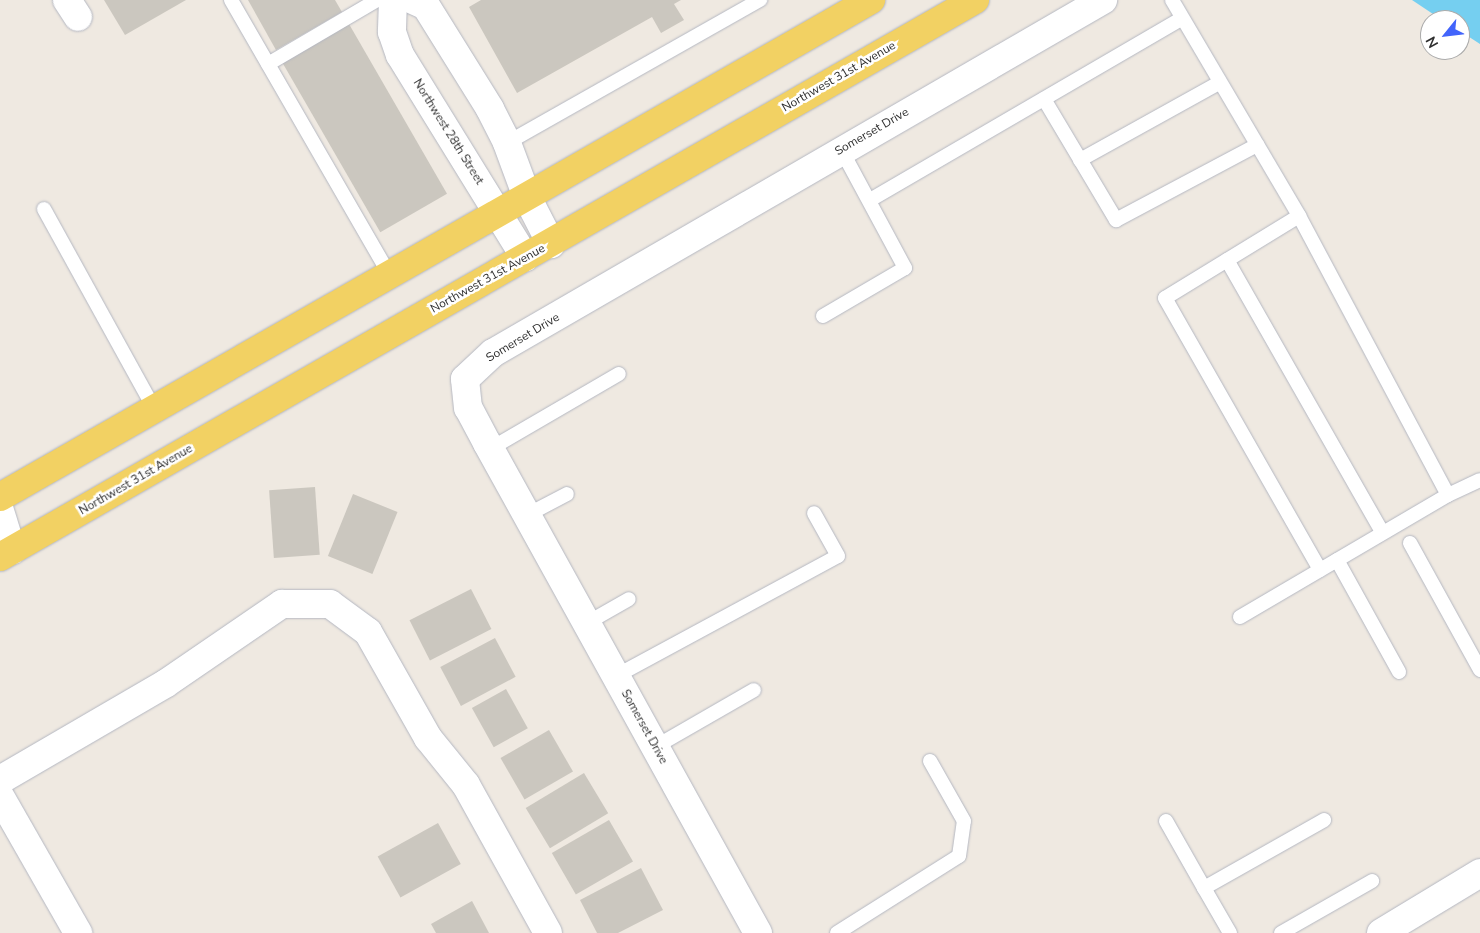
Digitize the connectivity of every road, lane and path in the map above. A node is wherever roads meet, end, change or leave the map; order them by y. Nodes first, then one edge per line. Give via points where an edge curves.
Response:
1 (230, 0) edge
2 (377, 0) edge
3 (393, 0) edge
4 (413, 0) edge
5 (760, 0) edge
6 (871, 0) edge
7 (974, 0) edge
8 (1103, 0) edge
9 (1172, 0) edge
10 (945, 7) edge
11 (1181, 19) junction
12 (268, 64) junction
13 (1219, 83) junction
14 (1044, 99) junction
15 (507, 143) junction
16 (1257, 145) junction
17 (842, 149) junction
18 (1080, 160) junction
19 (527, 197) junction
20 (870, 200) junction
21 (44, 209) dead end
22 (499, 212) junction
23 (1299, 216) junction
24 (551, 244) junction
25 (525, 258) junction
26 (1227, 260) junction
27 (389, 274) junction
28 (823, 316) dead end
29 (619, 374) dead end
30 (154, 408) junction
31 (490, 448) junction
32 (1480, 480) edge
33 (567, 494) dead end
34 (1448, 495) junction
35 (0, 497) edge
36 (0, 511) edge
37 (814, 513) dead end
38 (527, 515) junction
39 (1383, 533) junction
40 (1410, 543) dead end
41 (6, 554) edge
42 (1337, 560) junction
43 (1320, 570) junction
44 (629, 599) dead end
45 (1240, 617) dead end
46 (586, 623) junction
47 (1480, 670) edge
48 (1399, 672) dead end
49 (616, 676) junction
50 (754, 690) dead end
51 (655, 747) junction
52 (930, 762) dead end
53 (0, 780) edge
54 (0, 796) edge
55 (1324, 820) dead end
56 (1166, 822) dead end
57 (1480, 873) edge
58 (1372, 881) dead end
59 (1204, 888) junction
60 (78, 933) edge
61 (548, 933) edge
62 (758, 933) edge
63 (837, 933) edge
64 (1230, 933) edge
65 (1281, 933) edge
66 (1381, 933) edge

1 - 12 lane
2 - 12 lane
3 - 22 street, Northwest 28th Street via 392,32 400,55
4 - 15 street via 426,6 490,109
5 - 15 lane
6 - 19 main road
7 - 10 main road, Northwest 31st Avenue
8 - 17 street, Somerset Drive
9 - 11 lane
10 - 24 main road, Northwest 31st Avenue
11 - 13 lane
11 - 14 lane
12 - 27 lane
13 - 16 lane
13 - 18 lane
14 - 18 lane
14 - 20 lane
15 - 19 street
16 - 18 lane via 1116,220
16 - 23 lane
17 - 20 lane
17 - 31 street, Somerset Drive via 493,354 464,379 468,408
19 - 22 main road
19 - 24 street
20 - 28 lane via 905,268
21 - 30 lane
22 - 25 street, Northwest 28th Street
22 - 27 main road
23 - 26 lane
23 - 34 lane
24 - 25 main road, Northwest 31st Avenue
25 - 41 main road, Northwest 31st Avenue
26 - 39 lane
26 - 43 lane via 1165,298
27 - 30 main road
29 - 31 lane
30 - 35 main road
31 - 38 street, Somerset Drive
32 - 34 lane
33 - 38 lane
34 - 39 lane
36 - 41 street
37 - 49 lane via 838,556
38 - 46 street, Somerset Drive
39 - 42 lane
40 - 47 lane
42 - 43 lane
42 - 48 lane
43 - 45 lane
44 - 46 lane
46 - 49 street, Somerset Drive
49 - 51 street, Somerset Drive
50 - 51 lane
51 - 62 street, Somerset Drive
52 - 63 lane via 964,821 959,856
53 - 61 street via 165,684 282,604 330,604 368,632 428,738 466,785
54 - 60 street
55 - 59 lane
56 - 59 lane
57 - 66 street
58 - 65 lane
59 - 64 lane

